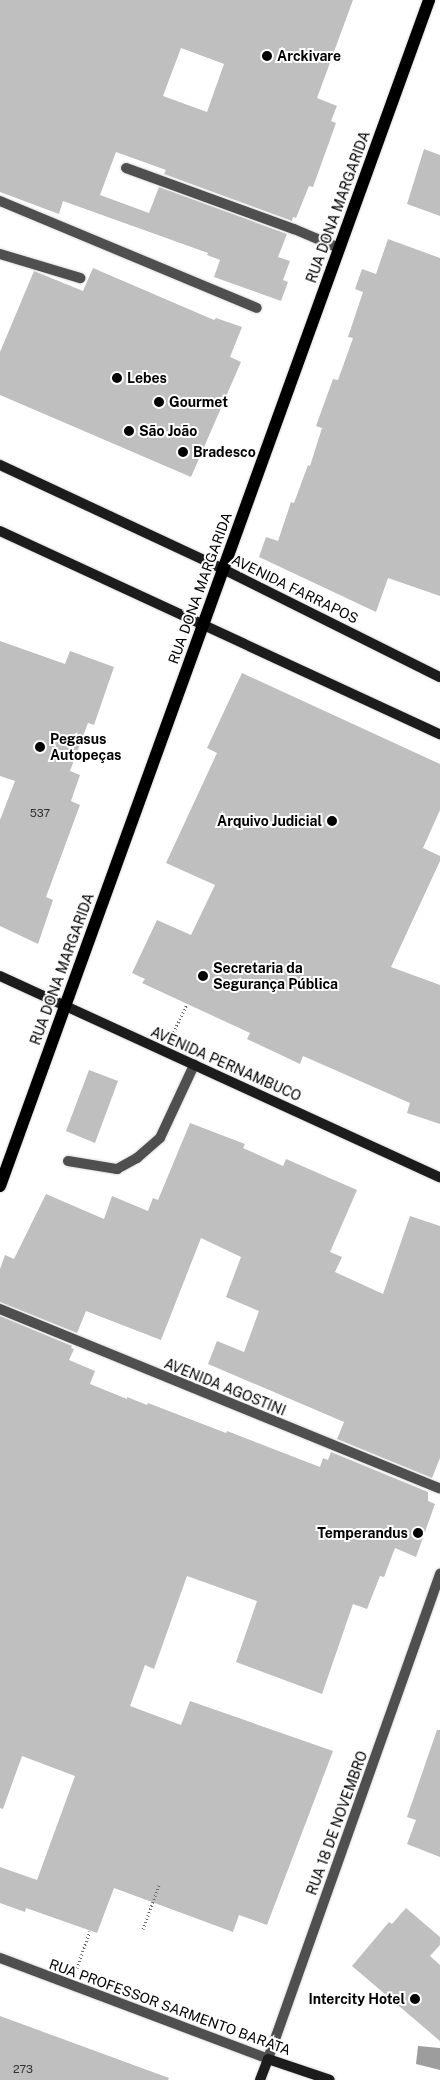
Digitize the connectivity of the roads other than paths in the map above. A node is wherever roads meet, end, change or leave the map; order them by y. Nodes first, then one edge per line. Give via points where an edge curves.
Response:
1 (429, 0) edge
2 (126, 168) dead end
3 (0, 201) edge
4 (339, 248) junction
5 (0, 254) edge
6 (80, 278) dead end
7 (257, 308) dead end
8 (0, 465) edge
9 (0, 531) edge
10 (223, 569) junction
11 (202, 624) junction
12 (440, 676) edge
13 (440, 734) edge
14 (0, 976) edge
15 (64, 1006) junction
16 (194, 1065) junction
17 (68, 1161) dead end
18 (440, 1177) edge
19 (0, 1186) edge
20 (0, 1310) edge
21 (440, 1489) edge
22 (440, 1574) edge
23 (0, 1958) edge
24 (268, 2059) junction
25 (260, 2080) edge
26 (330, 2080) edge

1 - 4 main road, RUA DONA MARGARIDA
2 - 4 street
3 - 7 street
4 - 10 main road, RUA DONA MARGARIDA
5 - 6 street
8 - 10 main road, AVENIDA FARRAPOS
9 - 11 main road
10 - 11 main road, RUA DONA MARGARIDA
10 - 12 main road, AVENIDA FARRAPOS
11 - 13 main road
11 - 15 main road, RUA DONA MARGARIDA
14 - 15 main road, AVENIDA PERNAMBUCO
15 - 16 main road, AVENIDA PERNAMBUCO
15 - 19 main road, RUA DONA MARGARIDA
16 - 17 street via 160,1138 137,1158 117,1169
16 - 18 main road, AVENIDA PERNAMBUCO
20 - 21 street, AVENIDA AGOSTINI
22 - 24 street, RUA 18 DE NOVEMBRO
23 - 24 street, RUA PROFESSOR SARMENTO BARATA
24 - 25 main road, RUA 18 DE NOVEMBRO
24 - 26 main road, RUA PROFESSOR SARMENTO BARATA

